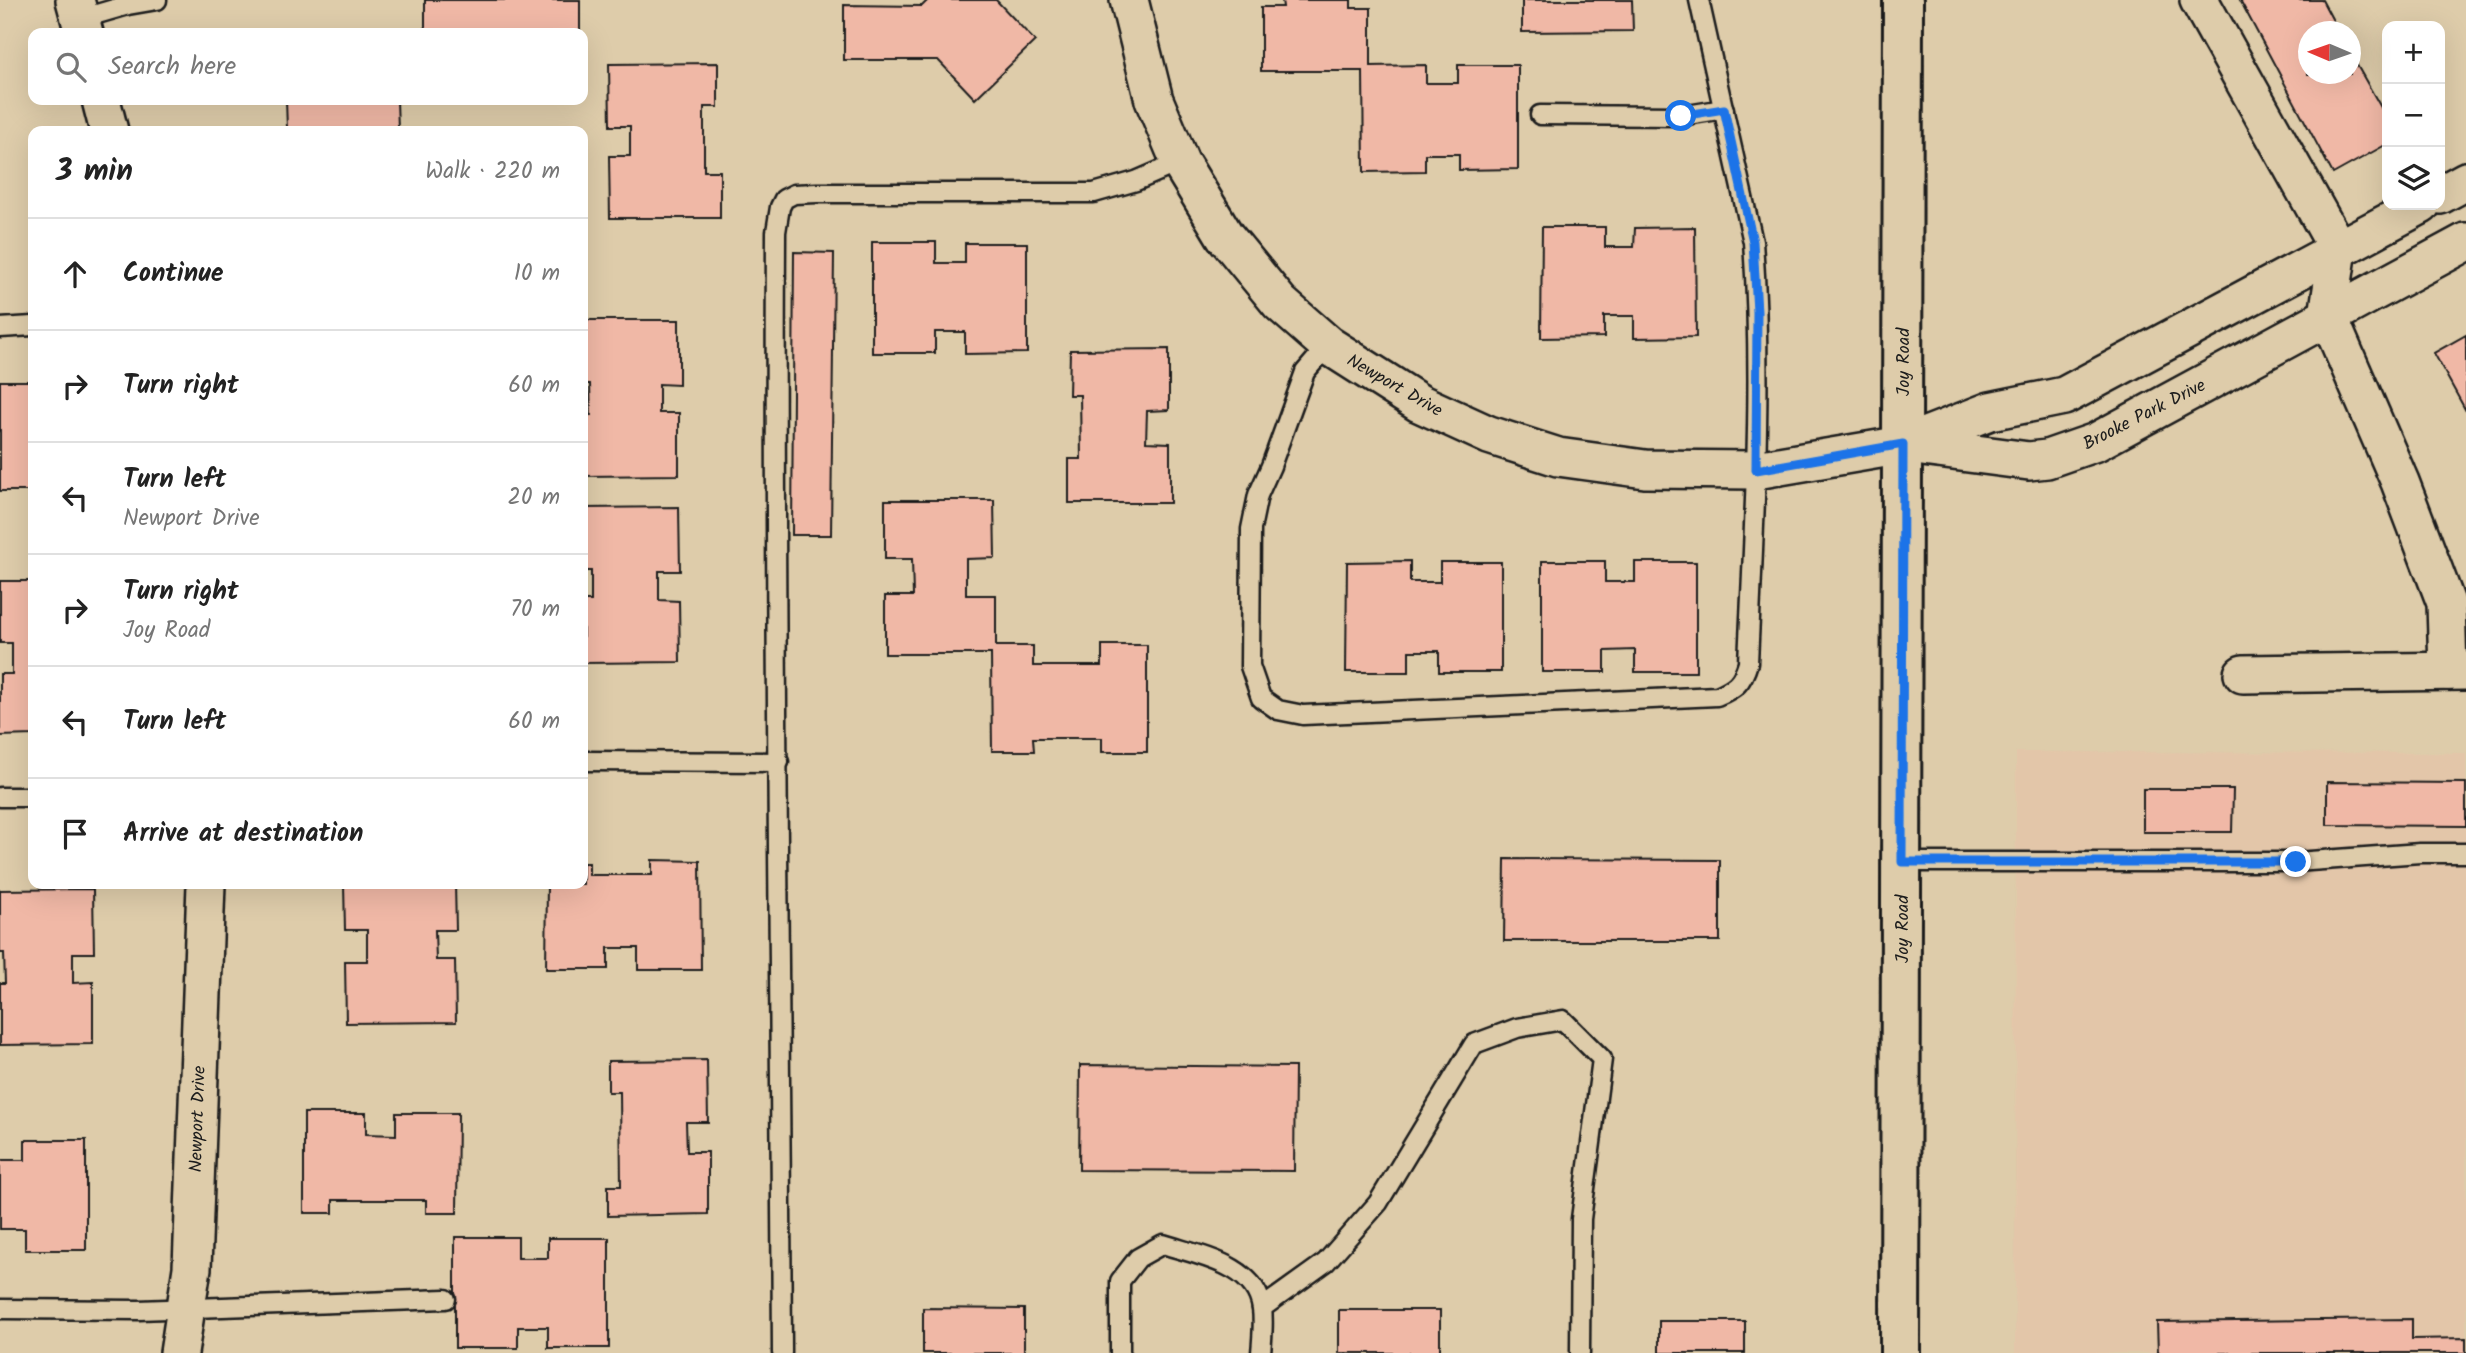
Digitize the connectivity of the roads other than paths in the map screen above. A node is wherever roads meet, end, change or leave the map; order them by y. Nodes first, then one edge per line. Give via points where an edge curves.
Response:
1 (157, 0) edge
2 (1129, 0) edge
3 (1699, 0) edge
4 (1903, 0) edge
5 (2199, 0) edge
6 (80, 17) edge
7 (102, 105) edge
8 (1724, 109) junction
9 (1540, 115) dead end
10 (109, 126) edge
11 (1180, 162) junction
12 (2466, 181) edge
13 (2445, 192) edge
14 (2412, 210) edge
15 (2466, 242) edge
16 (2338, 249) junction
17 (2328, 316) junction
18 (28, 326) edge
19 (0, 328) edge
20 (1328, 345) junction
21 (1903, 444) junction
22 (1756, 470) junction
23 (2457, 671) edge
24 (2243, 674) dead end
25 (588, 761) edge
26 (779, 762) junction
27 (0, 797) edge
28 (28, 797) edge
29 (2466, 853) edge
30 (1902, 862) junction
31 (206, 889) edge
32 (446, 1299) dead end
33 (187, 1307) junction
34 (1262, 1308) junction
35 (0, 1309) edge
36 (179, 1353) edge
37 (782, 1353) edge
38 (1120, 1353) edge
39 (1261, 1353) edge
40 (1580, 1353) edge
41 (1900, 1353) edge

1 - 6 lane
2 - 11 street, Newport Drive via 1154,100
3 - 8 lane
4 - 21 street, Joy Road
5 - 16 street
7 - 10 street
8 - 9 lane via 1681,116
8 - 22 lane via 1753,242
11 - 20 street, Newport Drive via 1225,236 1280,303
11 - 26 lane via 1094,193 817,193 783,199 776,232
12 - 13 street
14 - 16 street
15 - 17 street, Brooke Park Drive
16 - 17 street
16 - 21 street via 2064,396 1990,411
17 - 21 street, Brooke Park Drive via 2096,442 2047,459 2029,461
17 - 23 street via 2446,603
18 - 19 lane
20 - 22 street, Newport Drive via 1419,403 1489,435 1558,457 1645,469
20 - 22 lane via 1305,372 1258,495 1251,529 1250,666 1261,698 1278,710 1303,715 1717,696 1737,688 1748,663
21 - 22 street, Newport Drive
21 - 30 street, Joy Road
23 - 24 street
25 - 26 lane
26 - 37 lane
27 - 28 lane
29 - 30 lane via 2296,862
30 - 41 street, Joy Road
31 - 33 street, Newport Drive
32 - 33 lane
33 - 35 lane
33 - 36 street, Newport Drive
34 - 38 lane via 1254,1286 1236,1269 1164,1244 1138,1258 1120,1280
34 - 39 lane
34 - 40 lane via 1326,1262 1378,1203 1474,1044 1517,1028 1563,1020 1602,1059 1581,1219

